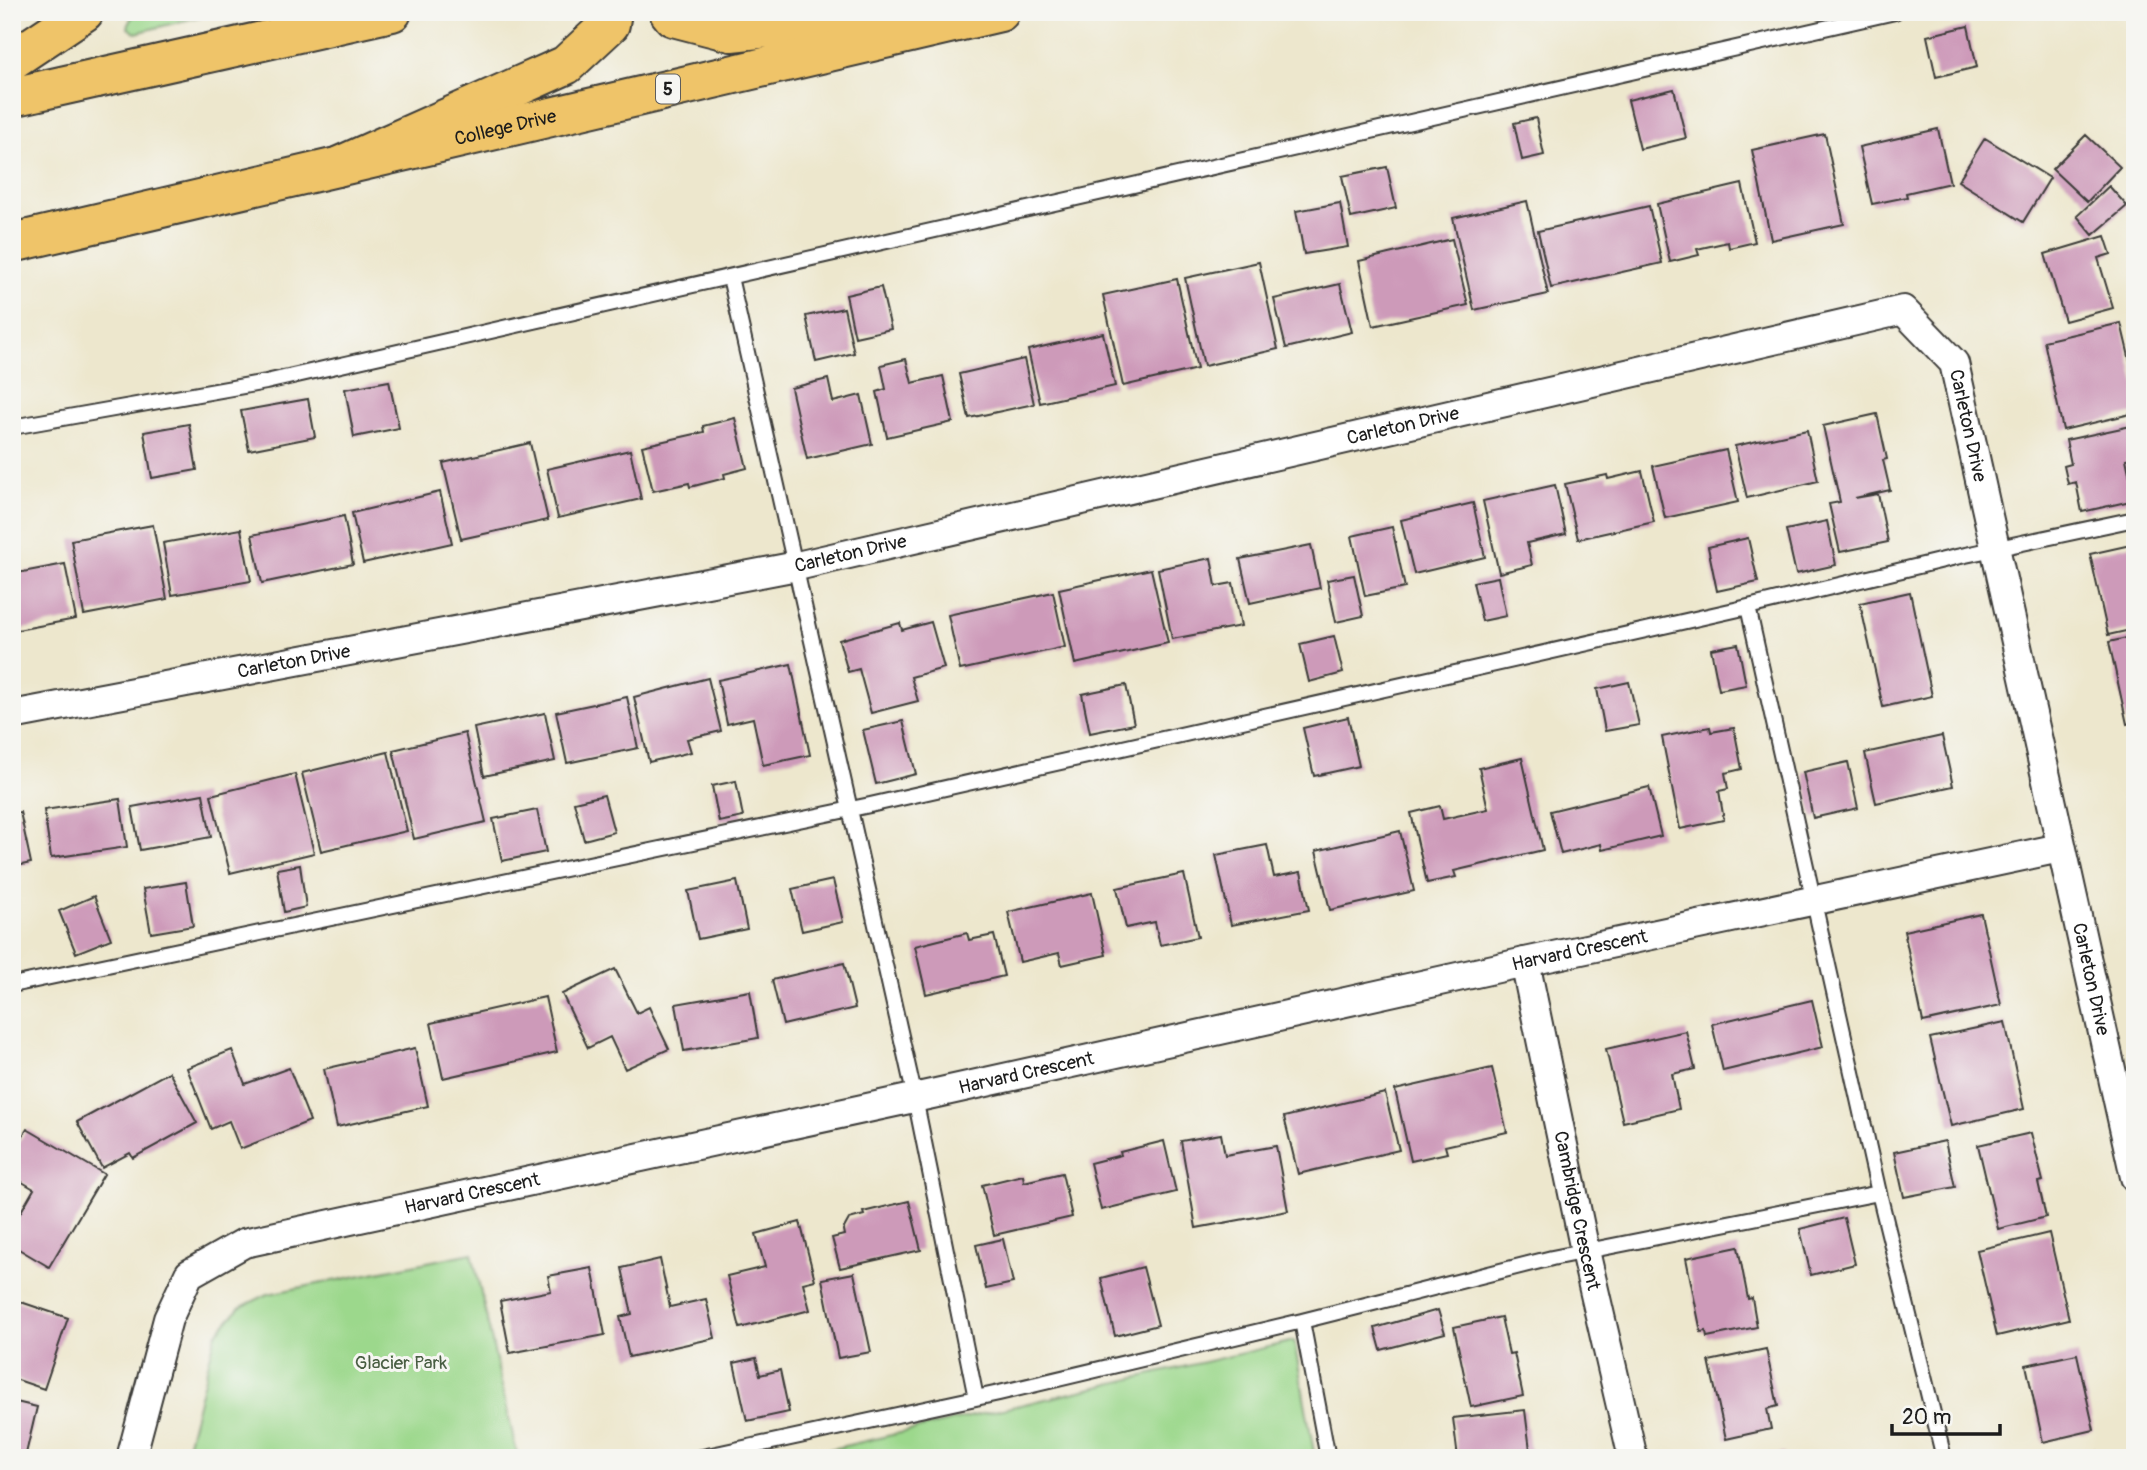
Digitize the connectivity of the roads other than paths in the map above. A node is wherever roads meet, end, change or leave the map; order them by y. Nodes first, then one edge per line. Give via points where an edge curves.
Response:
1 (84, 12) edge
2 (392, 12) edge
3 (612, 12) edge
4 (669, 12) edge
5 (911, 12) edge
6 (1000, 12) edge
7 (1895, 12) edge
8 (12, 60) edge
9 (12, 97) edge
10 (337, 167) junction
11 (12, 243) edge
12 (730, 277) junction
13 (12, 427) edge
14 (2135, 519) edge
15 (1995, 550) junction
16 (797, 566) junction
17 (1748, 607) junction
18 (12, 715) edge
19 (851, 809) junction
20 (2060, 848) junction
21 (1813, 901) junction
22 (1525, 961) junction
23 (12, 985) edge
24 (915, 1098) junction
25 (2135, 1177) edge
26 (1879, 1193) junction
27 (1585, 1251) junction
28 (1302, 1321) junction
29 (976, 1398) junction
30 (131, 1458) edge
31 (698, 1458) edge
32 (1328, 1458) edge
33 (1633, 1458) edge
34 (1944, 1458) edge

1 - 8 main road
2 - 9 main road
3 - 10 main road via 610,24 566,65
4 - 5 main road via 673,17 731,32
6 - 10 main road, College Drive / 5
7 - 12 lane
10 - 11 main road, College Drive / 5
12 - 13 lane via 266,382
12 - 16 lane
14 - 15 lane
15 - 16 street, Carleton Drive via 1954,363 1903,310
15 - 17 lane
15 - 20 street, Carleton Drive
16 - 18 street, Carleton Drive
16 - 19 lane
17 - 19 lane
17 - 21 lane
19 - 23 lane
19 - 24 lane
20 - 21 street, Harvard Crescent
20 - 25 street, Carleton Drive
21 - 22 street, Harvard Crescent
21 - 26 lane
22 - 24 street, Harvard Crescent
22 - 27 street, Cambridge Crescent
24 - 29 lane
24 - 30 street, Harvard Crescent via 244,1243 189,1274 168,1319
26 - 27 lane
26 - 34 lane
27 - 28 lane
27 - 33 street, Cambridge Crescent
28 - 29 lane
28 - 32 lane
29 - 31 lane

